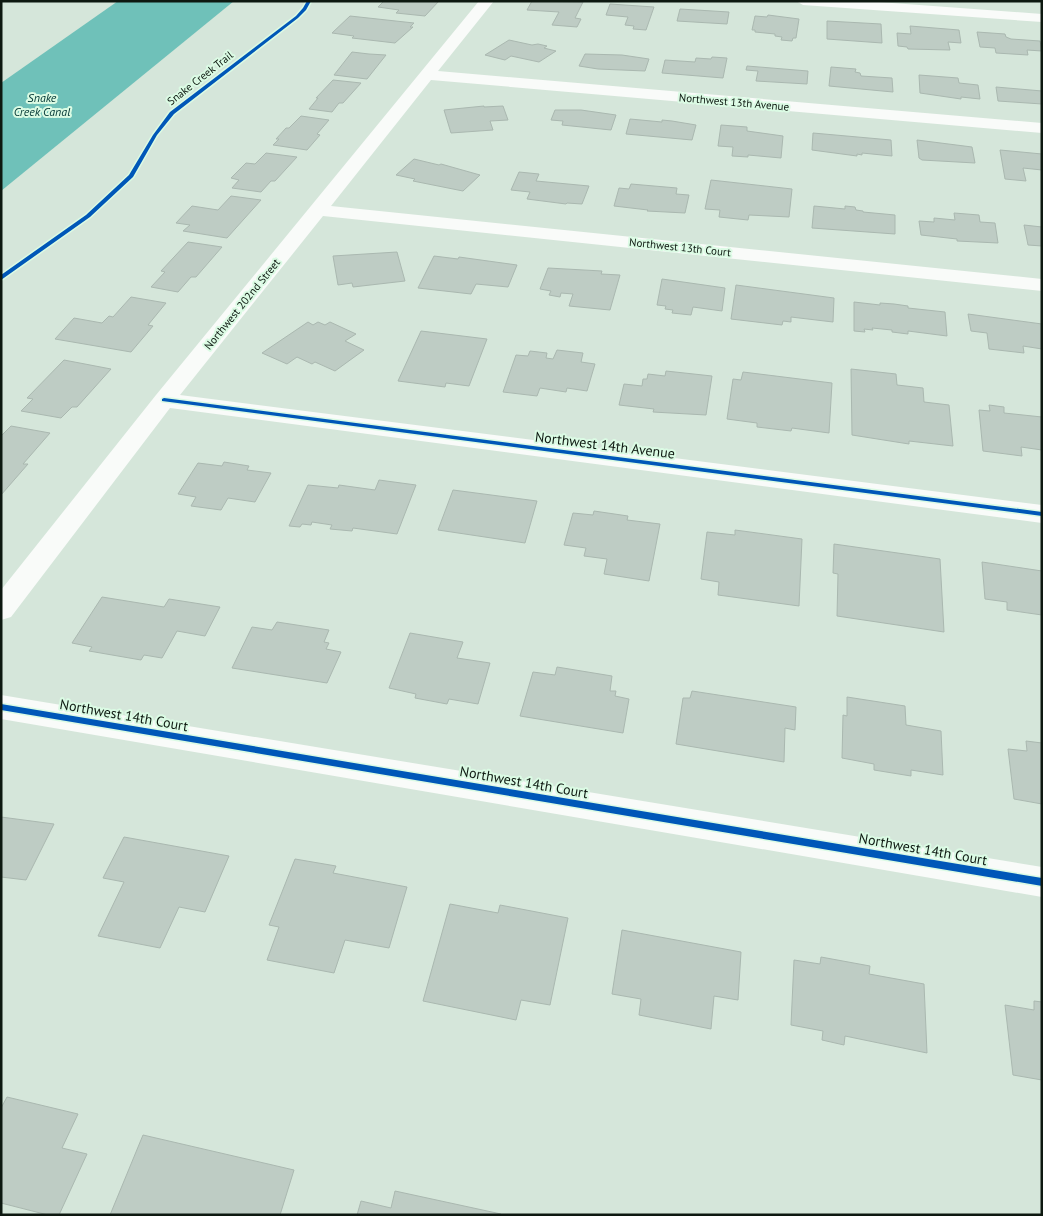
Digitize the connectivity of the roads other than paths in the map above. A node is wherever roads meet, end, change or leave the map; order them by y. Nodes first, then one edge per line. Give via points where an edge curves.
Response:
1 (487, 1) edge
2 (804, 1) edge
3 (1042, 18) edge
4 (426, 75) junction
5 (1042, 128) edge
6 (318, 210) junction
7 (1042, 284) edge
8 (164, 400) junction
9 (1042, 514) edge
10 (1, 610) edge
11 (1, 707) edge
12 (1042, 882) edge

1 - 4 street, Northwest 202nd Street
2 - 3 street
4 - 5 street, Northwest 13th Avenue
4 - 6 street, Northwest 202nd Street
6 - 7 street, Northwest 13th Court
6 - 8 street, Northwest 202nd Street
8 - 9 street, Northwest 14th Avenue
8 - 10 street, Northwest 202nd Street
11 - 12 street, Northwest 14th Court

